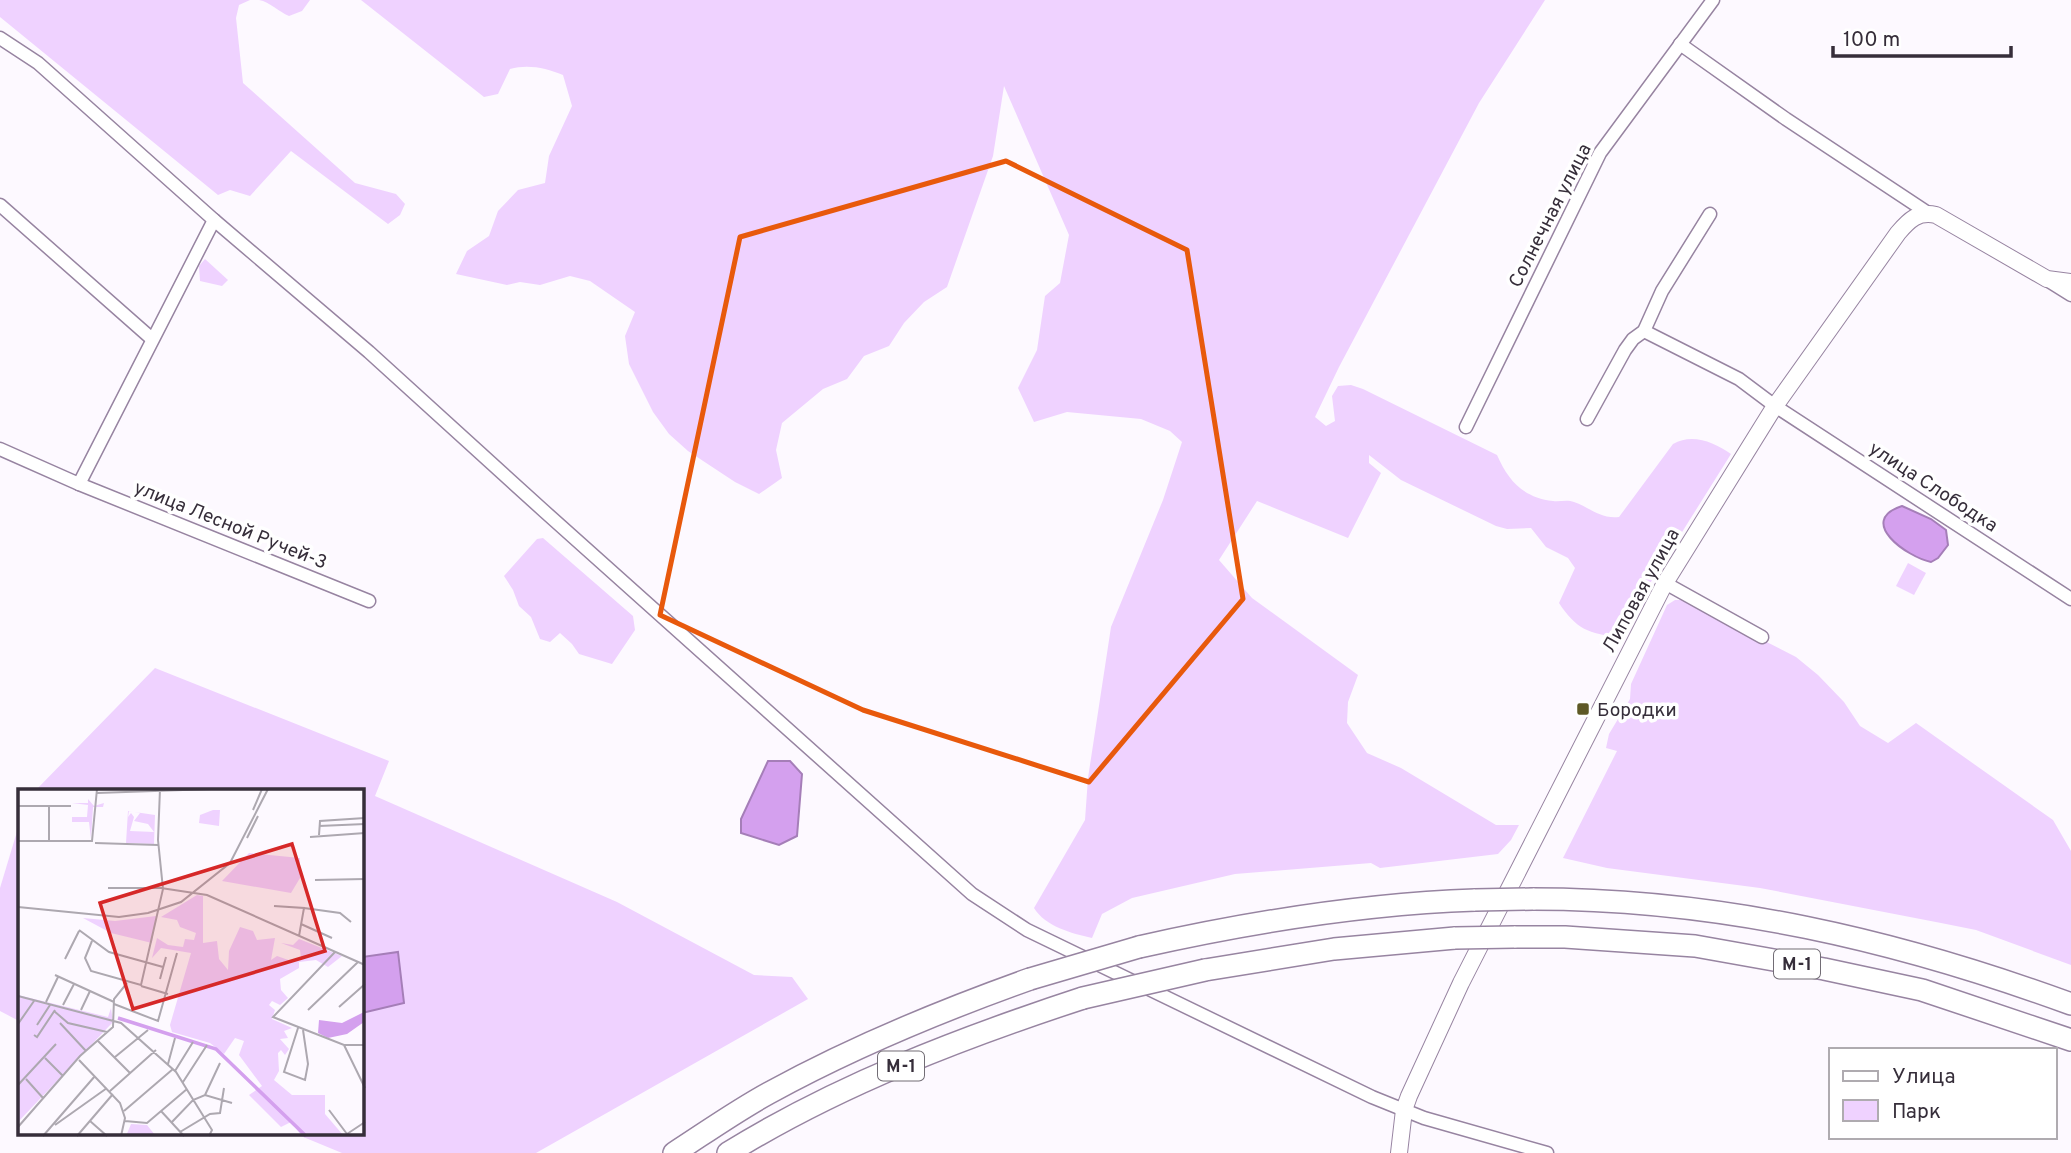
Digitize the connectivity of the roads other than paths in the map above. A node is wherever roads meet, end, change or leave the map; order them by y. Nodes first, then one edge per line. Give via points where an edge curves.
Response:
1 (1713, 0) edge
2 (0, 38) edge
3 (1680, 44) junction
4 (0, 205) edge
5 (1928, 213) junction
6 (1710, 214) dead end
7 (214, 220) junction
8 (2047, 279) junction
9 (2071, 282) edge
10 (2071, 295) edge
11 (1644, 331) junction
12 (152, 339) junction
13 (1775, 406) junction
14 (1587, 419) dead end
15 (1466, 427) dead end
16 (0, 449) edge
17 (79, 484) junction
18 (1665, 583) junction
19 (2071, 599) edge
20 (369, 601) dead end
21 (1762, 637) dead end
22 (2071, 1004) edge
23 (2071, 1040) edge
24 (1405, 1110) junction
25 (674, 1153) edge
26 (728, 1153) edge
27 (1399, 1153) edge
28 (1547, 1153) edge

1 - 3 street, Солнечная улица
2 - 7 street via 38,63
3 - 5 street
3 - 15 street, Солнечная улица via 1600,153
4 - 12 street
5 - 8 street via 1948,220
5 - 13 street, Липовая улица via 1914,217 1898,233
6 - 11 street via 1662,291
7 - 12 street
7 - 24 street via 369,352 972,894 1027,930
8 - 9 street
8 - 10 street
11 - 13 street, улица Слободка via 1739,379
11 - 14 street via 1625,350
12 - 17 street
13 - 18 street, Липовая улица
13 - 19 street, улица Слободка
16 - 17 street, улица Лесной Ручей-3
17 - 20 street, улица Лесной Ручей-3
18 - 21 street
18 - 24 street, Липовая улица via 1461,983
22 - 25 highway, М-1, bridge via 1934,957 1831,931 1699,909 1533,899 1386,905 1215,929 1030,979 852,1050 767,1094
23 - 26 highway, М-1, bridge via 1922,990 1695,946 1616,939 1455,938 1323,951 1205,970 1083,998 1014,1020 811,1105
24 - 27 street, Липовая улица
24 - 28 street

